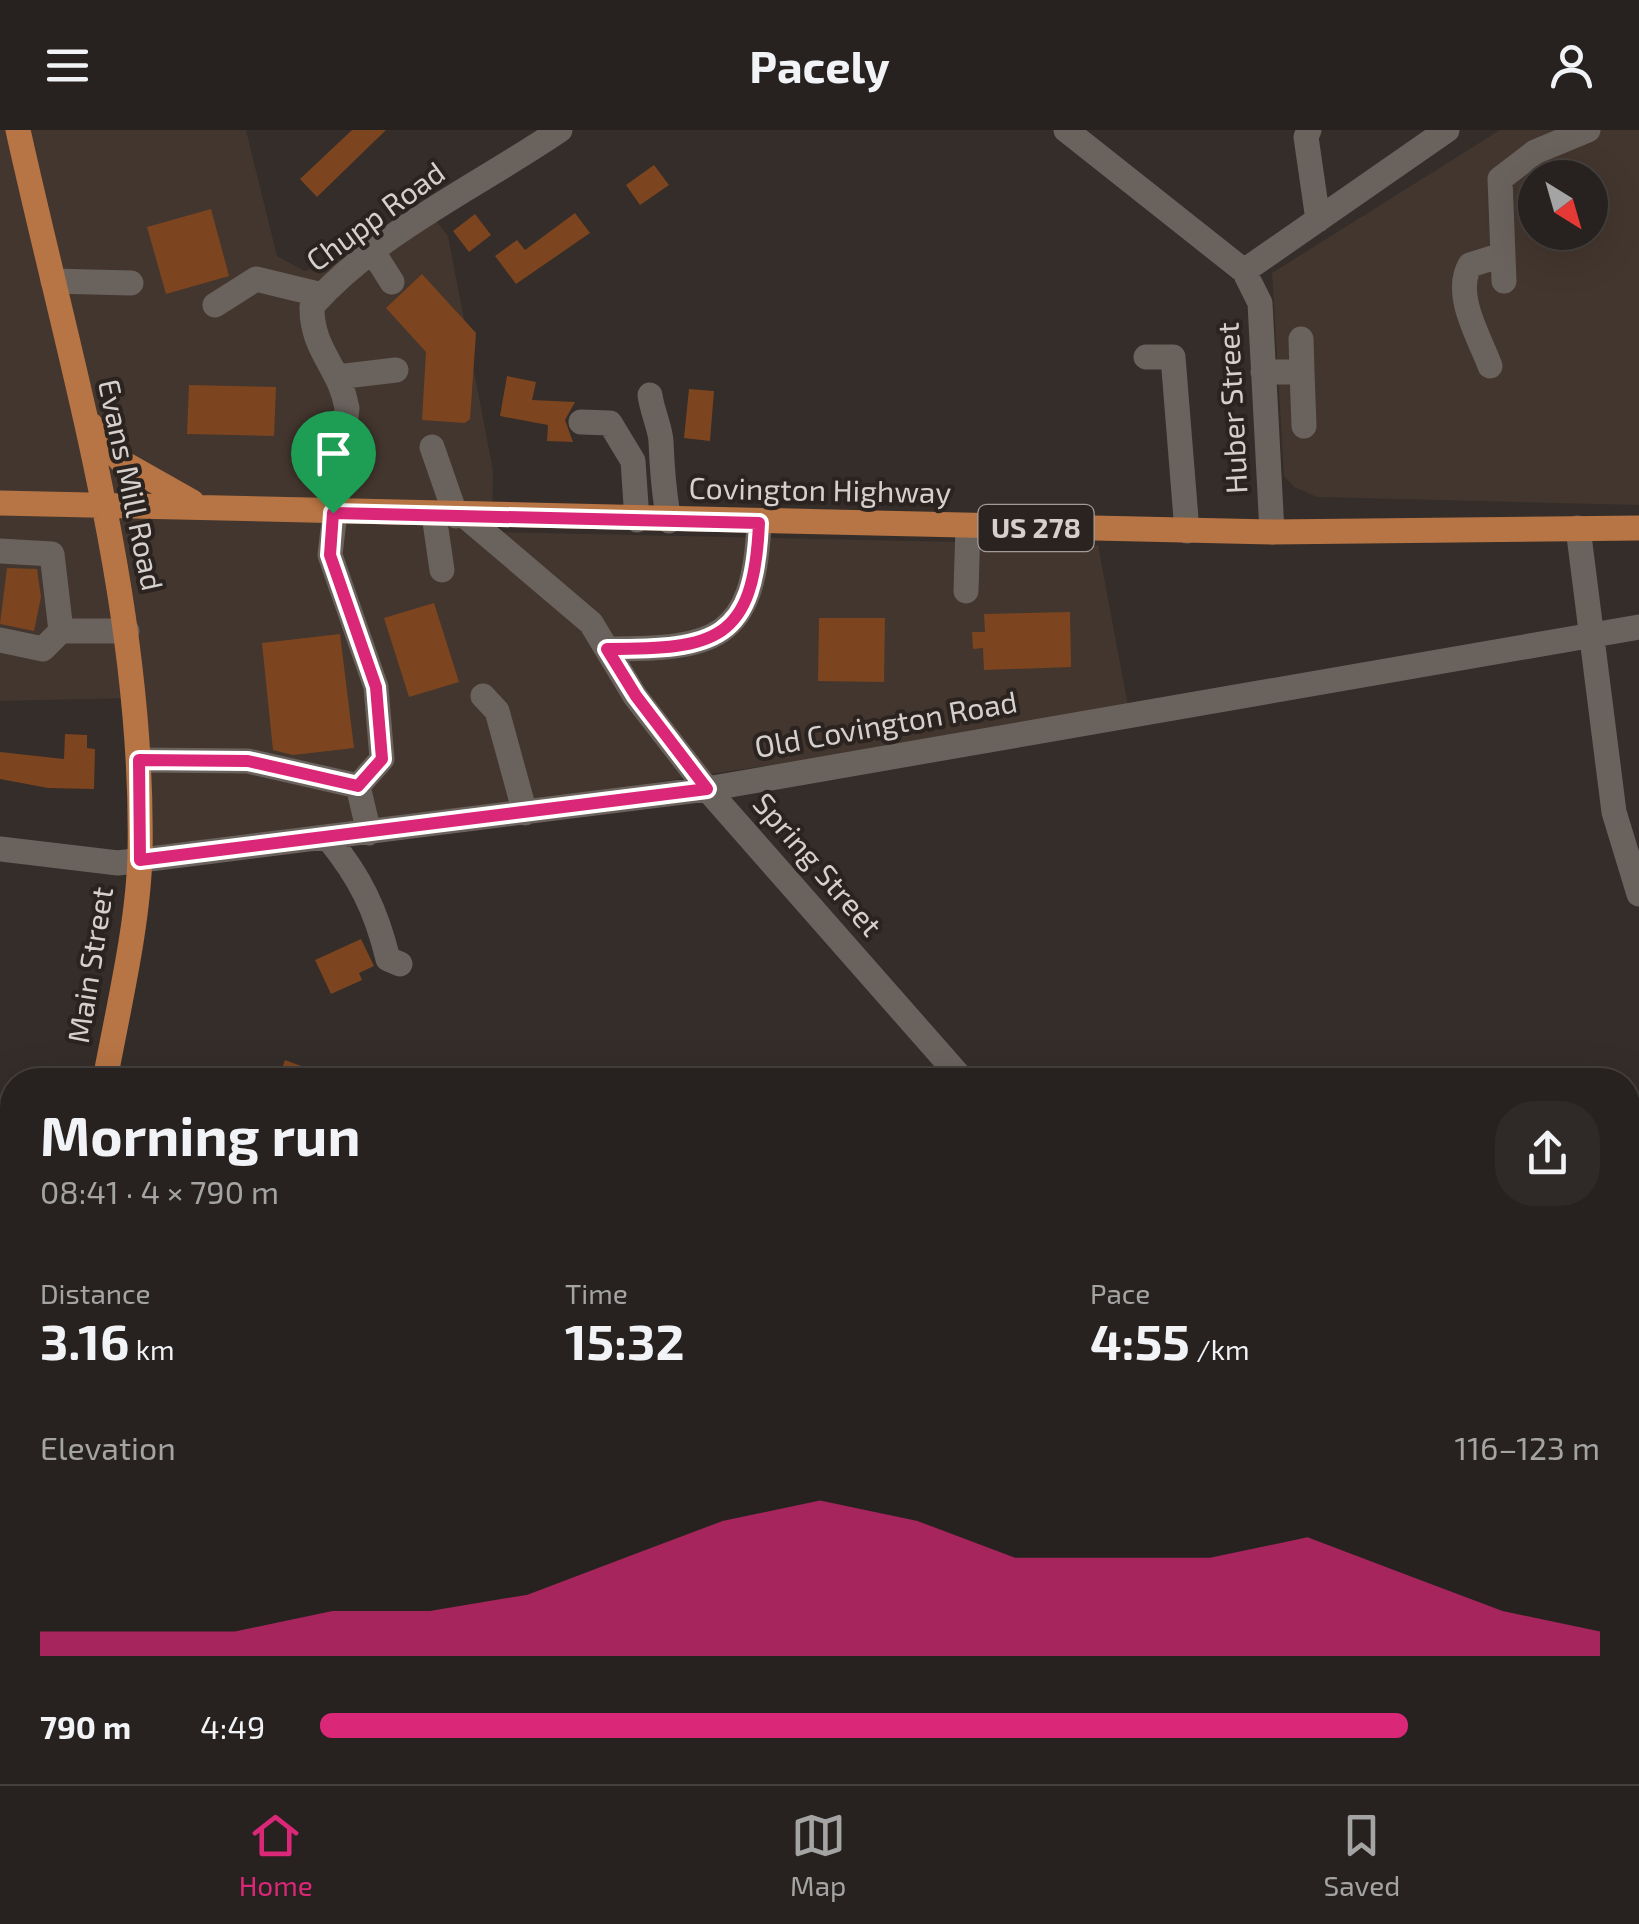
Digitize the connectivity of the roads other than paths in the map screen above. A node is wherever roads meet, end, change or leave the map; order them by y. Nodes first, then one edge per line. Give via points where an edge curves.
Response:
1 (560, 130) edge
2 (1066, 130) edge
3 (1309, 130) edge
4 (1447, 130) edge
5 (1588, 130) edge
6 (22, 131) edge
7 (1318, 220) junction
8 (373, 252) junction
9 (1244, 270) junction
10 (53, 281) junction
11 (392, 282) dead end
12 (131, 284) dead end
13 (322, 294) junction
14 (215, 305) dead end
15 (1301, 339) dead end
16 (1146, 357) dead end
17 (1490, 366) dead end
18 (396, 370) dead end
19 (1264, 372) junction
20 (1302, 372) junction
21 (337, 377) junction
22 (650, 395) dead end
23 (80, 408) junction
24 (581, 422) dead end
25 (1304, 426) dead end
26 (432, 447) dead end
27 (0, 503) edge
28 (103, 503) junction
29 (200, 507) junction
30 (333, 513) junction
31 (452, 516) junction
32 (638, 520) junction
33 (669, 521) junction
34 (759, 523) junction
35 (968, 526) junction
36 (1578, 528) junction
37 (1639, 528) edge
38 (1187, 531) junction
39 (1272, 532) junction
40 (0, 550) edge
41 (442, 570) dead end
42 (966, 590) dead end
43 (1639, 626) edge
44 (61, 630) junction
45 (126, 631) junction
46 (1588, 634) junction
47 (0, 640) edge
48 (607, 649) junction
49 (483, 696) dead end
50 (139, 760) junction
51 (358, 786) junction
52 (707, 789) junction
53 (525, 813) junction
54 (369, 833) junction
55 (328, 838) junction
56 (0, 850) edge
57 (140, 860) junction
58 (1639, 894) edge
59 (400, 964) dead end
60 (107, 1068) edge
61 (952, 1068) edge

1 - 8 street, Chupp Road
2 - 9 street
3 - 7 street
4 - 7 street
5 - 17 street via 1535,152 1500,179 1503,268 1470,266 1464,277 1469,314
6 - 10 main road, Evans Mill Road
7 - 9 street
8 - 11 street
8 - 13 street, Chupp Road
9 - 19 street, Huber Street via 1260,303
10 - 12 street
10 - 23 main road, Evans Mill Road
13 - 14 street via 256,279
13 - 21 street, Chupp Road via 312,306 311,331
15 - 20 street
16 - 38 street via 1173,357
18 - 21 street
19 - 20 street
19 - 39 street, Huber Street
20 - 25 street
21 - 30 street, Chupp Road via 348,408
22 - 33 street
23 - 28 main road, Evans Mill Road
23 - 29 main road via 122,463
24 - 32 street via 610,423 632,462
26 - 31 street
27 - 28 main road, Covington Highway / US 278
28 - 29 main road, Covington Highway / US 278
28 - 45 main road, Evans Mill Road
29 - 30 main road, Covington Highway / US 278
30 - 31 main road, Covington Highway / US 278
30 - 51 street, Chupp Road via 330,555 376,687 382,759
31 - 32 main road, Covington Highway / US 278
31 - 41 street
31 - 48 street, Spring Street via 592,624
32 - 33 main road, Covington Highway / US 278
33 - 34 main road, Covington Highway / US 278
34 - 35 main road, Covington Highway / US 278
34 - 48 street via 753,589 727,628 679,647
35 - 38 main road, Covington Highway / US 278
35 - 42 street
36 - 37 main road, Covington Highway / US 278
36 - 39 main road, Covington Highway / US 278
36 - 46 street
38 - 39 main road, Covington Highway / US 278
40 - 44 street via 52,554
43 - 46 street, Old Covington Road
44 - 45 street
44 - 47 street via 44,649
45 - 50 main road, Evans Mill Road
46 - 52 street, Old Covington Road
46 - 58 street via 1614,812
48 - 52 street, Spring Street
49 - 53 street via 497,711
50 - 51 street via 248,761
50 - 57 main road, Evans Mill Road
51 - 54 street
52 - 53 street, Old Covington Road
52 - 61 street, Spring Street
53 - 54 street, Old Covington Road
54 - 55 street, Old Covington Road
55 - 57 street, Old Covington Road
55 - 59 street via 361,879 388,959
56 - 57 street, Old Covington Road
57 - 60 main road, Main Street

